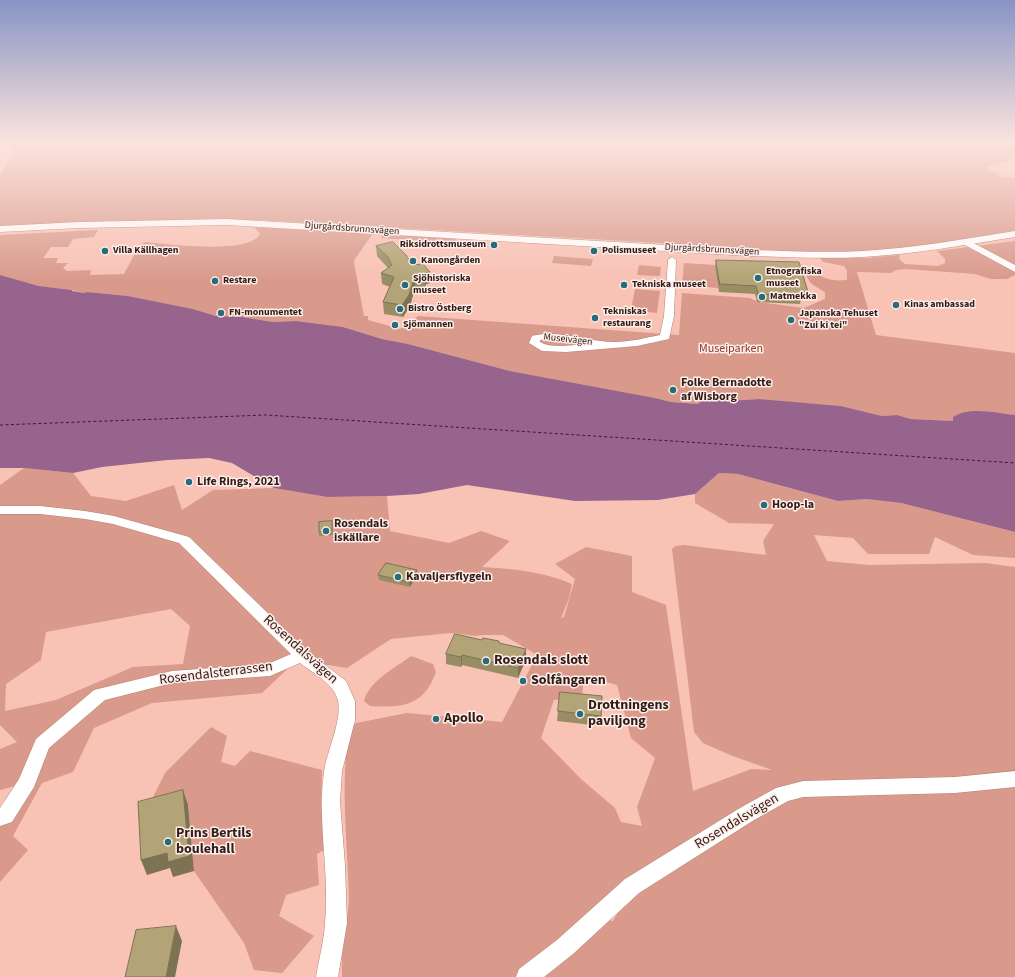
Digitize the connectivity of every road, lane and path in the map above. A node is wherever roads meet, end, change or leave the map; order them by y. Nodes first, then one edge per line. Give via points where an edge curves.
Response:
1 (0, 229) edge
2 (1015, 234) edge
3 (966, 242) junction
4 (672, 260) dead end
5 (1015, 269) edge
6 (616, 345) junction
7 (0, 510) edge
8 (302, 656) junction
9 (1015, 779) edge
10 (0, 818) edge
11 (327, 977) edge
12 (526, 977) edge

1 - 3 street, Djurgårdsbrunnsvägen via 233,222 816,255 890,252
2 - 3 street, Djurgårdsbrunnsvägen
3 - 5 street
4 - 6 street, Museivägen via 665,337
6 - 6 street, Museivägen via 566,349 542,348 534,343 536,338 545,336
7 - 8 street, Rosendalsvägen via 40,510 85,515 114,520 184,540
8 - 10 street, Rosendalsterrassen via 270,670 172,677 100,695 42,744 27,782 5,816
8 - 11 street, Rosendalsvägen via 340,685 347,701 346,720 333,771 331,802 336,923
9 - 12 street, Rosendalsvägen via 955,785 803,789 783,794 632,886 565,947

